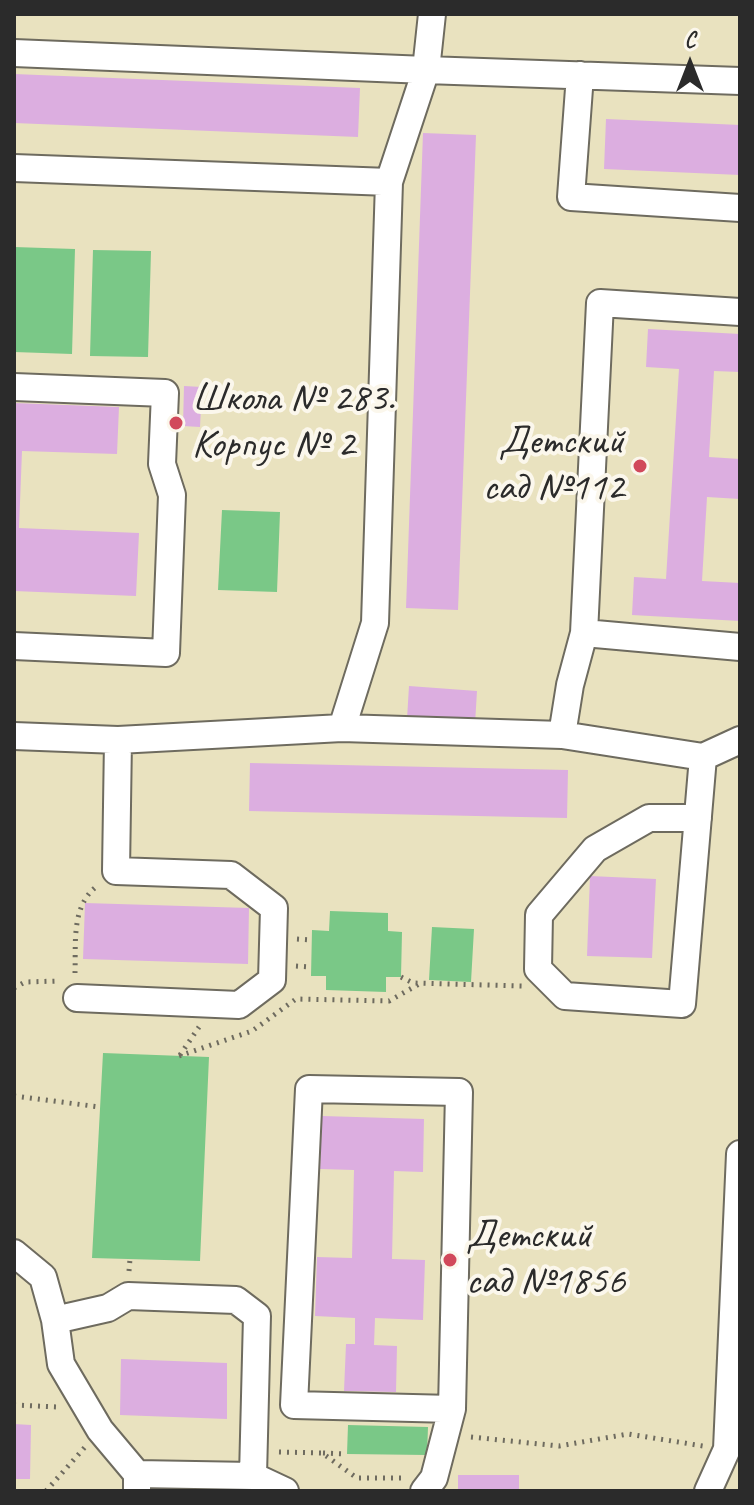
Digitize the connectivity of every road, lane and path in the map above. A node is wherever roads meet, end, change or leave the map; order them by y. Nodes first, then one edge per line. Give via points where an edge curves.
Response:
1 (432, 14) edge
2 (14, 53) edge
3 (426, 70) junction
4 (580, 75) junction
5 (740, 81) edge
6 (14, 168) edge
7 (389, 182) junction
8 (740, 208) edge
9 (740, 312) edge
10 (14, 387) edge
11 (584, 633) junction
12 (14, 646) edge
13 (740, 647) edge
14 (342, 728) junction
15 (562, 735) junction
16 (14, 736) edge
17 (118, 740) junction
18 (740, 740) edge
19 (703, 757) junction
20 (698, 818) junction
21 (116, 871) junction
22 (401, 977) dead end
23 (53, 980) dead end
24 (421, 983) junction
25 (493, 986) dead end
26 (14, 988) edge
27 (77, 998) joint
28 (179, 1056) dead end
29 (14, 1096) edge
30 (100, 1107) dead end
31 (740, 1154) edge
32 (14, 1253) edge
33 (55, 1320) junction
34 (14, 1405) edge
35 (452, 1409) junction
36 (94, 1419) junction
37 (446, 1435) junction
38 (652, 1439) dead end
39 (322, 1453) junction
40 (347, 1454) dead end
41 (254, 1464) junction
42 (137, 1482) edge
43 (429, 1484) edge
44 (46, 1491) edge
45 (284, 1491) edge
46 (708, 1491) edge

1 - 3 lane
2 - 3 lane
3 - 4 lane
3 - 7 lane
4 - 5 lane
4 - 8 lane via 571,197
6 - 7 lane
7 - 14 lane via 375,623
9 - 11 lane via 600,303
10 - 12 lane via 165,393 162,464 172,495 166,653
11 - 13 lane
11 - 15 lane
14 - 15 lane
14 - 17 lane
15 - 19 lane
16 - 17 lane
17 - 21 lane
18 - 19 lane
19 - 20 lane
20 - 20 lane via 682,1004 565,996 538,969 539,915 595,849 649,818
21 - 27 path via 88,892 77,916
21 - 27 lane via 231,875 274,908 272,980 239,1005
22 - 24 path
23 - 26 path
24 - 25 path
24 - 28 path via 389,1001 296,999 252,1031
29 - 30 path
31 - 46 lane via 727,1449
32 - 33 lane via 43,1277
33 - 36 lane via 61,1364
33 - 41 lane via 108,1308 128,1296 236,1300 257,1316
34 - 36 path
35 - 35 lane via 294,1405 309,1089 459,1092
35 - 37 lane
36 - 42 lane
36 - 44 path
37 - 38 path via 559,1446 628,1434
37 - 43 lane
39 - 40 path
39 - 41 path
39 - 43 path via 357,1478
41 - 42 lane
41 - 45 lane

